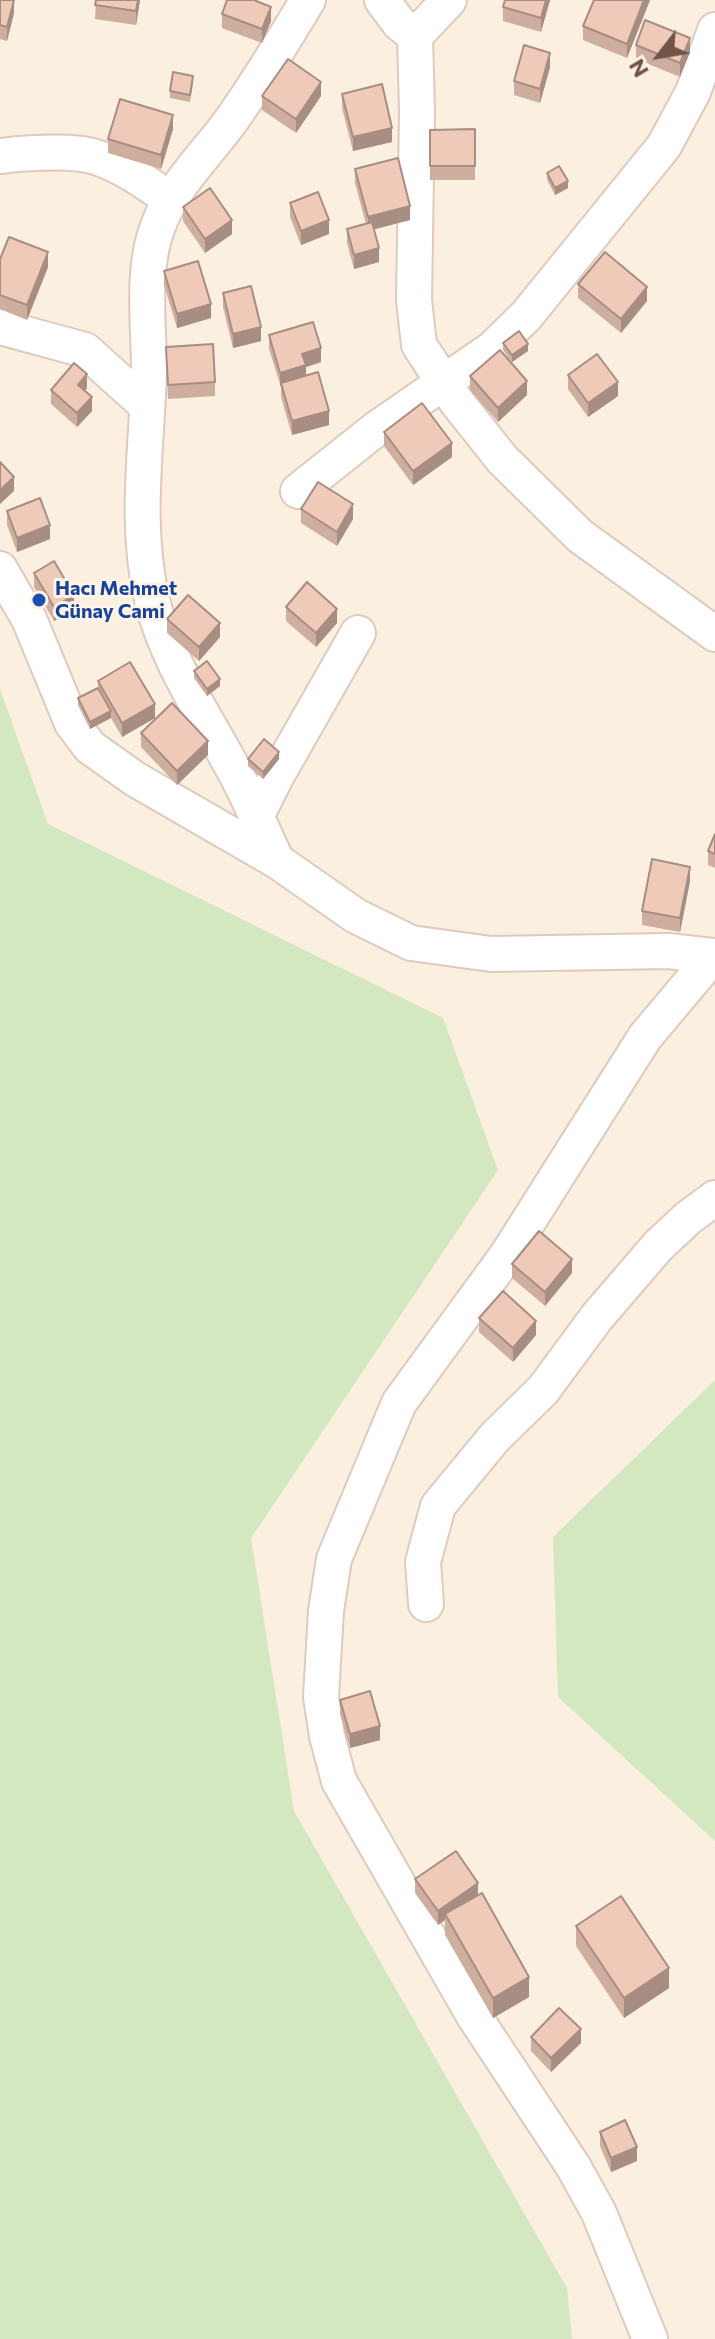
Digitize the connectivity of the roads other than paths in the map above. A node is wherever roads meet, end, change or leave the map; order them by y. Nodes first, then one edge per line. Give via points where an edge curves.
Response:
1 (308, 0) edge
2 (382, 0) edge
3 (449, 0) edge
4 (715, 30) edge
5 (415, 36) junction
6 (0, 156) edge
7 (171, 200) junction
8 (0, 327) edge
9 (444, 383) junction
10 (146, 405) junction
11 (298, 491) dead end
12 (0, 569) edge
13 (358, 633) dead end
14 (715, 634) edge
15 (256, 817) junction
16 (277, 861) junction
17 (714, 956) edge
18 (715, 1198) edge
19 (426, 1604) dead end
20 (650, 2339) edge

1 - 7 street via 230,121
2 - 5 street
3 - 5 street
4 - 9 street via 693,92 664,146 526,316 492,349
5 - 9 street via 414,300 419,345
6 - 7 street via 85,154 133,174
7 - 10 street via 157,228 147,281
8 - 10 street via 85,350
9 - 11 street
9 - 14 street via 502,459 580,536
10 - 15 street via 143,548 152,601 192,698
12 - 16 street via 29,619 72,723 90,747
13 - 15 street
15 - 16 street
16 - 17 street via 356,916 411,943 491,954 668,951
17 - 20 street via 645,1037 507,1255 399,1403 334,1559 321,1697 339,1781 474,2016 573,2166 599,2213
18 - 19 street via 658,1246 543,1390 495,1437 438,1506 423,1562

